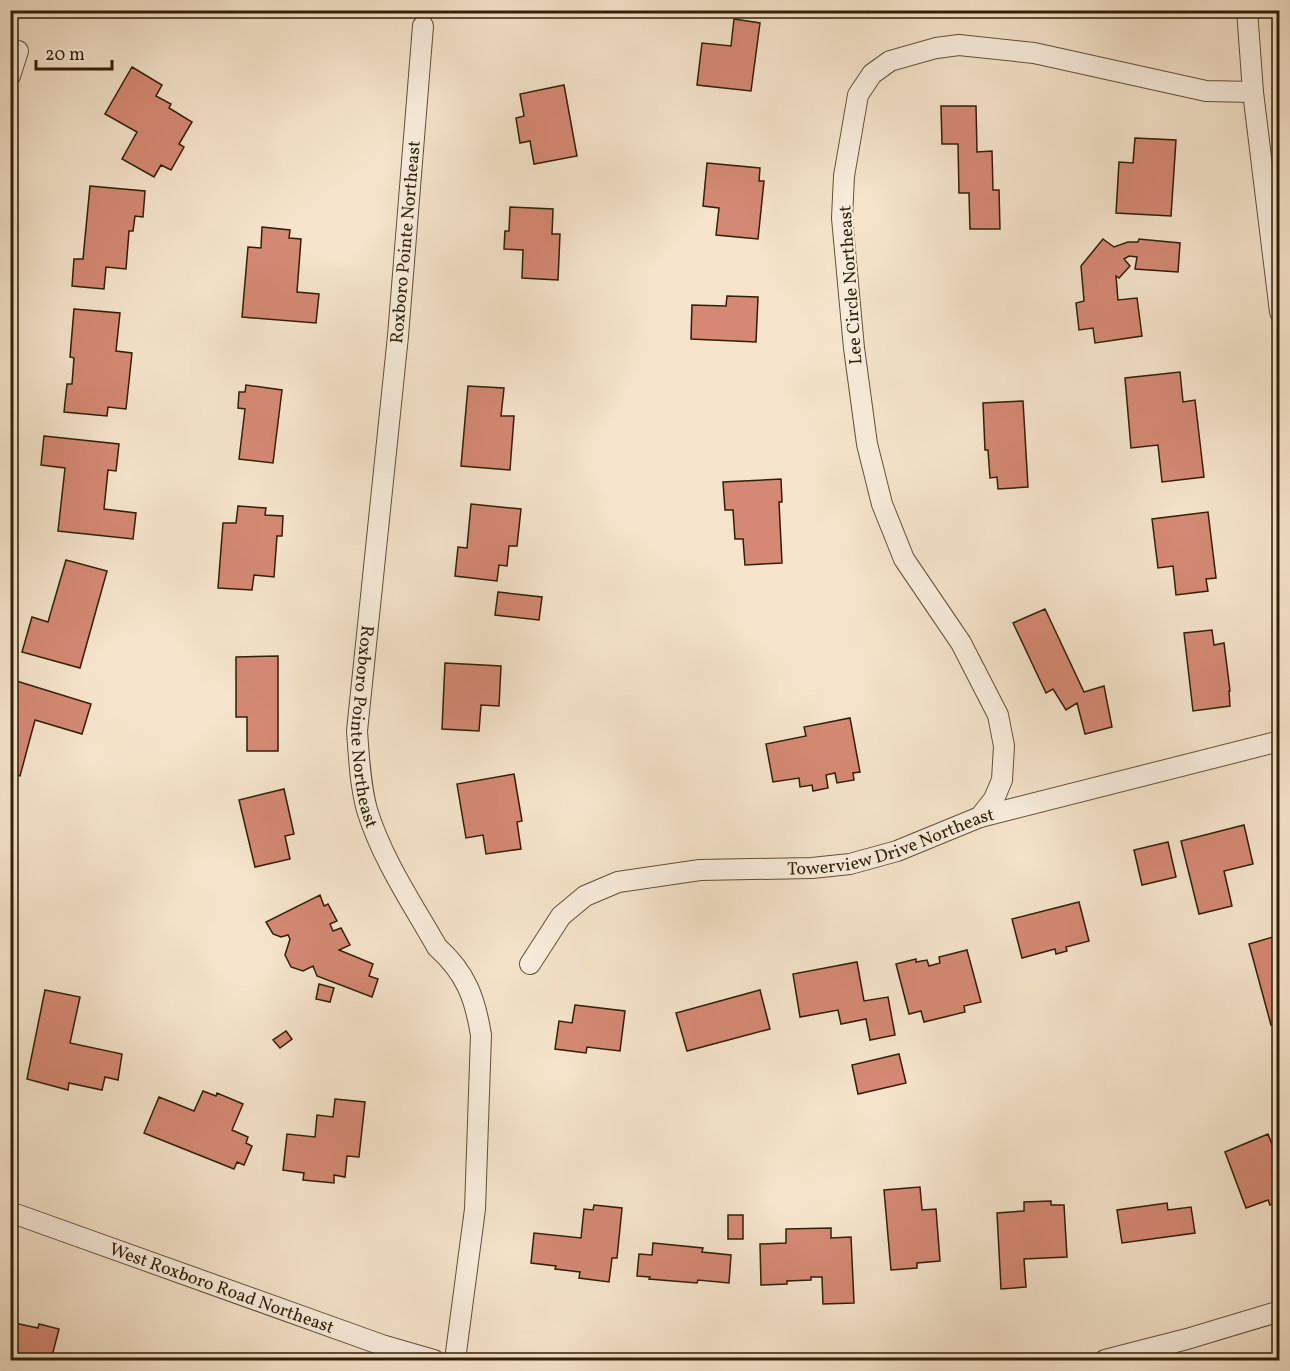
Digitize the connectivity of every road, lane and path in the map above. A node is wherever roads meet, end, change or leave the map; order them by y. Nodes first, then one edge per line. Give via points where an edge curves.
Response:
1 (1247, 10) edge
2 (423, 26) dead end
3 (18, 51) dead end
4 (10, 76) edge
5 (1252, 92) junction
6 (1280, 312) edge
7 (1280, 741) edge
8 (980, 817) junction
9 (530, 964) dead end
10 (10, 1212) edge
11 (1280, 1311) edge
12 (434, 1360) edge
13 (455, 1360) edge
14 (1105, 1360) edge

1 - 5 street
2 - 13 street, Roxboro Pointe Northeast via 398,336 357,731 367,809 384,853 437,947 465,980 477,1007 481,1035 475,1209
3 - 4 street
5 - 6 street
5 - 8 street, Lee Circle Northeast via 1206,91 1034,53 959,45 890,61 872,74 858,94 844,176 842,218 867,444 882,504 904,559 961,643 998,715 1004,746 1002,780
7 - 8 street, Towerview Drive Northeast
8 - 9 street, Towerview Drive Northeast via 897,851 850,864 700,870 618,882 585,896 561,916
10 - 12 street, West Roxboro Road Northeast
11 - 14 street

